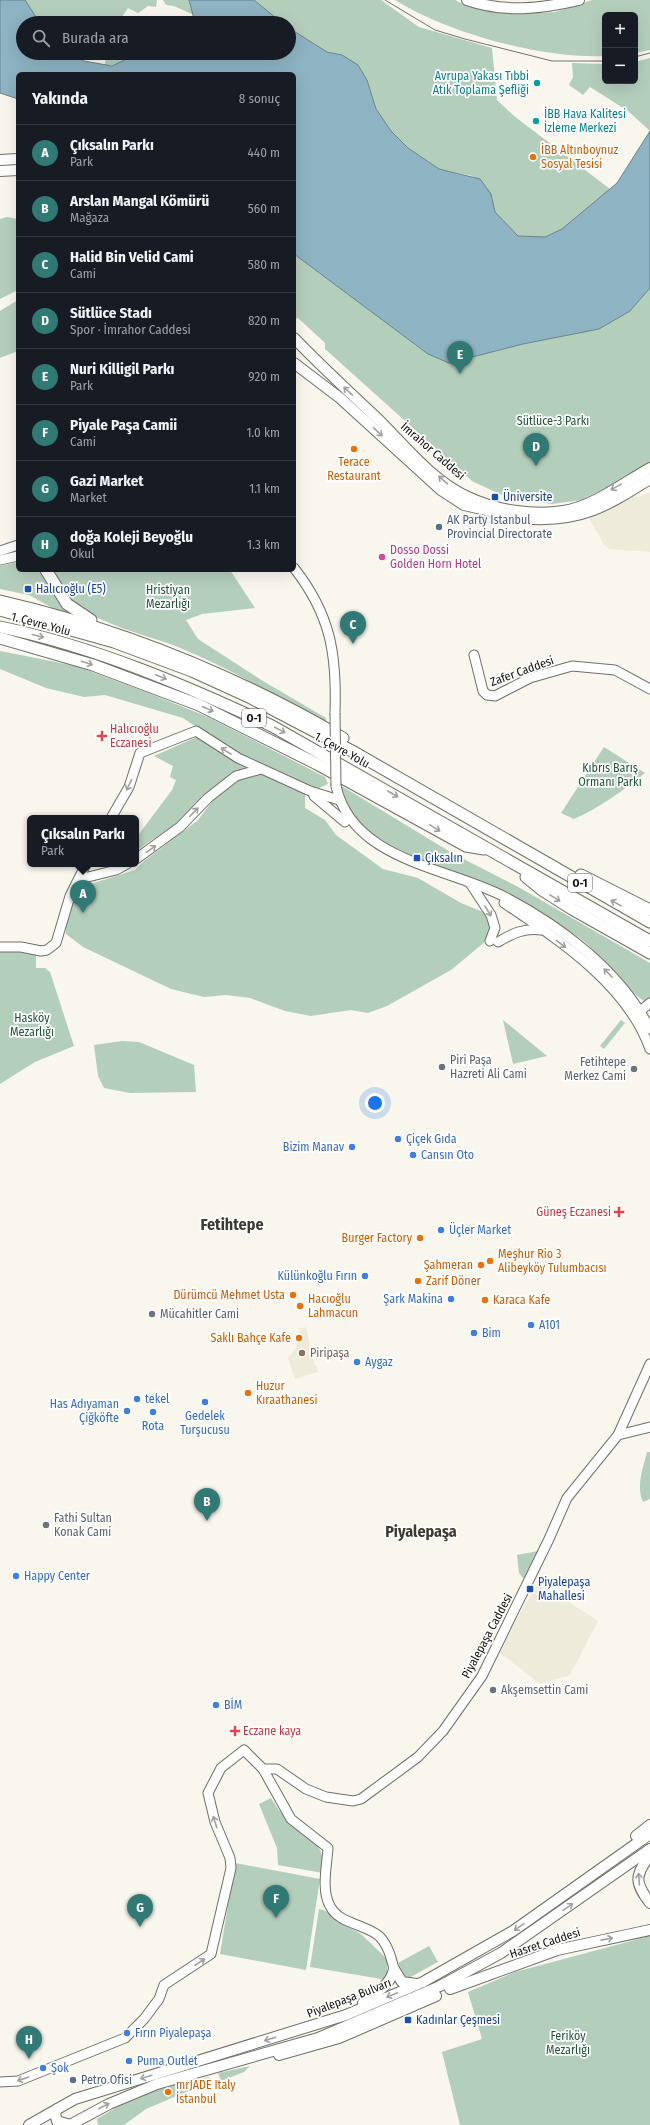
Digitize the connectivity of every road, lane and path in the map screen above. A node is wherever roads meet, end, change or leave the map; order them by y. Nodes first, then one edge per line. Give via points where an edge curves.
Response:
1 (467, 0) edge
2 (490, 0) edge
3 (550, 0) edge
4 (579, 0) edge
5 (16, 159) edge
6 (0, 160) edge
7 (16, 170) edge
8 (0, 171) edge
9 (296, 340) edge
10 (296, 365) edge
11 (650, 468) edge
12 (650, 478) edge
13 (458, 496) junction
14 (16, 546) edge
15 (0, 551) edge
16 (16, 556) edge
17 (0, 560) edge
18 (296, 571) edge
19 (47, 572) edge
20 (0, 600) edge
21 (0, 610) edge
22 (0, 627) edge
23 (129, 638) junction
24 (3, 641) edge
25 (474, 656) dead end
26 (650, 689) edge
27 (249, 768) junction
28 (333, 785) junction
29 (310, 791) junction
30 (320, 794) junction
31 (431, 797) junction
32 (336, 800) junction
33 (325, 803) junction
34 (113, 815) edge
35 (345, 822) junction
36 (510, 842) junction
37 (489, 849) junction
38 (139, 857) edge
39 (514, 864) junction
40 (421, 865) junction
41 (85, 867) edge
42 (87, 867) edge
43 (119, 867) edge
44 (97, 875) junction
45 (80, 879) junction
46 (470, 883) junction
47 (650, 910) edge
48 (650, 922) edge
49 (543, 930) junction
50 (650, 941) edge
51 (0, 948) edge
52 (650, 953) edge
53 (645, 1011) edge
54 (650, 1029) edge
55 (650, 1049) edge
56 (650, 1364) edge
57 (650, 1427) edge
58 (618, 1435) junction
59 (263, 1769) junction
60 (650, 1825) edge
61 (650, 1834) edge
62 (650, 1849) edge
63 (650, 1856) edge
64 (584, 1880) junction
65 (650, 1903) edge
66 (552, 1919) junction
67 (650, 1930) edge
68 (394, 1969) junction
69 (420, 1984) junction
70 (450, 1989) junction
71 (357, 2010) junction
72 (236, 2061) junction
73 (0, 2082) edge
74 (57, 2109) junction
75 (30, 2124) edge
76 (43, 2125) edge
77 (70, 2125) edge

1 - 4 main road via 493,7 515,9 540,8
2 - 3 main road via 521,3
5 - 6 main road
7 - 8 main road
13 -> 9 main road, İmrahor Caddesi
10 -> 13 main road, İmrahor Caddesi via 340,398 428,480
11 -> 13 main road, İmrahor Caddesi via 585,504 564,511 537,513
12 - 13 main road, İmrahor Caddesi via 598,508 576,516 551,520 498,514 464,505
14 - 15 street
16 - 17 street
18 - 28 street via 312,592 330,634 336,676 332,713
19 - 23 highway via 74,610
20 - 23 highway
21 - 31 highway, 1. Çevre Yolu / O-1 via 114,642 210,679 281,713
22 -> 37 highway, 1. Çevre Yolu / O-1 via 54,640 131,665 218,700 308,745
23 - 31 highway, O-1 via 195,663 285,705 413,781
24 -> 37 highway via 93,665 199,705 317,764 466,846
25 - 26 street, Zafer Caddesi via 483,691 488,695 495,696 530,678 572,666 615,670
27 - 29 street via 261,769
27 -> 34 street via 196,731 140,754 129,787
38 -> 27 street via 180,827 221,787
28 - 30 street
28 - 32 street
29 - 30 street
29 - 33 street
30 - 32 street
31 - 36 highway, 1. Çevre Yolu / O-1
32 - 33 street
32 - 35 street
32 - 40 street via 366,836 390,851
33 - 35 street
35 - 40 street via 356,835 374,848 400,860
36 - 47 highway via 537,852
48 -> 36 highway, 1. Çevre Yolu / O-1
37 - 39 highway, 1. Çevre Yolu / O-1
39 - 50 highway, 1. Çevre Yolu / O-1
39 -> 52 highway via 542,890
40 - 46 street
41 - 45 street
42 - 44 street via 89,873
43 - 44 street
44 - 45 street
45 - 51 street via 70,896 56,943 41,951 21,947
46 - 49 street via 502,901
46 -> 49 street via 491,915 495,928 494,941 529,929
53 -> 46 street via 604,969 556,929 503,896
49 -> 53 street via 621,996
53 - 54 street
53 - 55 street
56 - 58 street, Piyalepaşa Caddesi
57 - 58 street
58 - 59 street, Piyalepaşa Caddesi via 567,1498 482,1676 443,1731 418,1757 361,1799 353,1801 326,1797 306,1789 277,1769
59 - 68 street via 291,1819 328,1848 326,1891 330,1906 342,1918 380,1937 390,1952
59 - 73 street via 244,1750 221,1768 208,1794 215,1822 230,1858 227,1890 211,1954 164,1985 159,1999 125,2038 18,2081
60 - 64 main road via 597,1865
61 - 64 main road, Piyalepaşa Bulvarı
66 -> 62 main road, Piyalepaşa Bulvarı
65 -> 63 main road via 637,1879 642,1865
64 -> 69 main road, Piyalepaşa Bulvarı via 491,1945
66 - 70 main road via 502,1958
66 - 72 main road, Piyalepaşa Bulvarı via 501,1954 416,1998 318,2038
70 -> 67 main road, Hasret Caddesi via 557,1950
68 - 69 main road via 402,1982
68 - 71 main road via 384,1988 364,2001
69 -> 71 main road, Piyalepaşa Bulvarı
70 - 72 main road via 369,2026 313,2047
71 -> 74 main road, Piyalepaşa Bulvarı via 291,2033 99,2091
77 -> 72 main road, Piyalepaşa Bulvarı via 109,2104 158,2084
74 - 75 main road, Piyalepaşa Bulvarı
74 - 77 main road via 57,2121
75 - 76 main road

